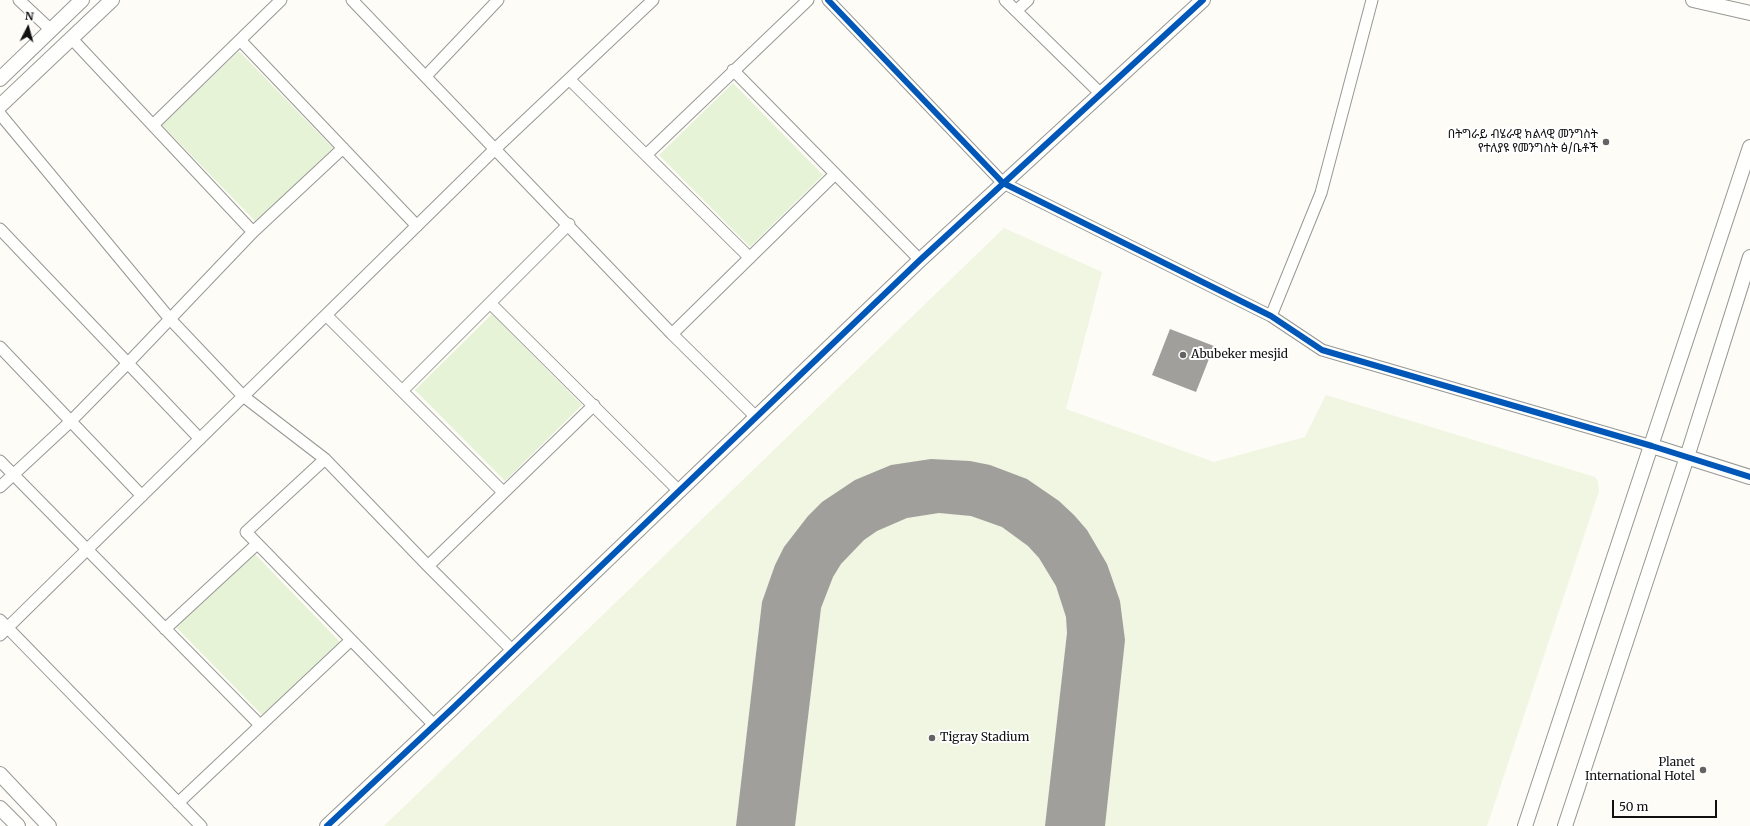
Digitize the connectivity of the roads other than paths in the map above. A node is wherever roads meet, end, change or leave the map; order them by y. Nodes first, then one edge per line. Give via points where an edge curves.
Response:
1 (19, 0) edge
2 (82, 0) edge
3 (112, 0) edge
4 (281, 0) edge
5 (352, 0) edge
6 (498, 0) edge
7 (653, 0) edge
8 (808, 0) edge
9 (828, 0) edge
10 (1006, 0) edge
11 (1028, 0) edge
12 (1204, 0) edge
13 (1372, 0) edge
14 (1693, 0) edge
15 (1016, 11) junction
16 (1750, 13) edge
17 (51, 30) junction
18 (72, 39) junction
19 (240, 40) junction
20 (733, 70) junction
21 (426, 76) junction
22 (0, 78) edge
23 (569, 79) junction
24 (1101, 94) junction
25 (0, 106) edge
26 (0, 114) edge
27 (153, 125) junction
28 (1750, 147) edge
29 (343, 148) junction
30 (495, 150) junction
31 (646, 155) junction
32 (835, 174) junction
33 (1003, 183) junction
34 (569, 224) junction
35 (417, 226) junction
36 (0, 229) edge
37 (253, 232) junction
38 (1750, 257) edge
39 (750, 258) junction
40 (920, 260) junction
41 (490, 303) junction
42 (326, 315) junction
43 (1271, 316) junction
44 (170, 319) junction
45 (672, 334) junction
46 (0, 347) edge
47 (128, 363) junction
48 (402, 391) junction
49 (244, 396) junction
50 (594, 405) junction
51 (756, 417) junction
52 (71, 421) junction
53 (200, 439) junction
54 (1652, 446) junction
55 (1687, 458) junction
56 (325, 459) junction
57 (0, 461) edge
58 (13, 474) junction
59 (1750, 477) edge
60 (0, 487) edge
61 (678, 491) junction
62 (503, 492) junction
63 (142, 496) junction
64 (257, 544) junction
65 (87, 550) junction
66 (428, 566) junction
67 (2, 628) edge
68 (165, 629) junction
69 (351, 640) junction
70 (512, 650) junction
71 (260, 725) junction
72 (434, 725) junction
73 (0, 774) edge
74 (178, 803) junction
75 (0, 808) edge
76 (18, 826) edge
77 (49, 826) edge
78 (201, 826) edge
79 (328, 826) edge
80 (1525, 826) edge
81 (1565, 826) edge

1 - 17 street
2 - 17 street
3 - 18 street
4 - 19 street
5 - 21 street
6 - 21 street
7 - 23 street
8 - 20 street
9 - 33 street
10 - 15 street
11 - 15 street
12 - 24 street
13 - 43 street via 1321,193
14 - 16 street
15 - 24 street
17 - 22 street
18 - 25 street
18 - 27 street
19 - 27 street
19 - 29 street
20 - 31 street
20 - 32 street
21 - 30 street
23 - 30 street
23 - 31 street
24 - 33 street
26 - 44 street
27 - 37 street
28 - 54 street
29 - 35 street
29 - 37 street
30 - 34 street
30 - 35 street
31 - 39 street
32 - 39 street
32 - 40 street
33 - 40 street
33 - 43 street
34 - 41 street
34 - 45 street
35 - 42 street
36 - 47 street
37 - 44 street
38 - 55 street
39 - 45 street
40 - 51 street
41 - 48 street
41 - 50 street
42 - 48 street
42 - 49 street
43 - 54 street via 1322,350
44 - 47 street
44 - 49 street
45 - 51 street
46 - 52 street
47 - 52 street
47 - 53 street
48 - 62 street
49 - 53 street
49 - 56 street
50 - 61 street
50 - 62 street
51 - 61 street
52 - 58 street
52 - 63 street
53 - 63 street
54 - 55 street
54 - 80 street
55 - 59 street
55 - 81 street
56 - 64 street via 246,532
56 - 66 street
57 - 58 street
58 - 60 street
58 - 65 street
61 - 70 street
62 - 66 street
63 - 65 street
64 - 68 street
64 - 69 street
65 - 67 street
65 - 68 street
66 - 70 street
67 - 74 street
68 - 71 street
69 - 71 street
69 - 72 street
70 - 72 street
71 - 74 street
72 - 79 street
73 - 77 street
74 - 78 street
75 - 76 street

